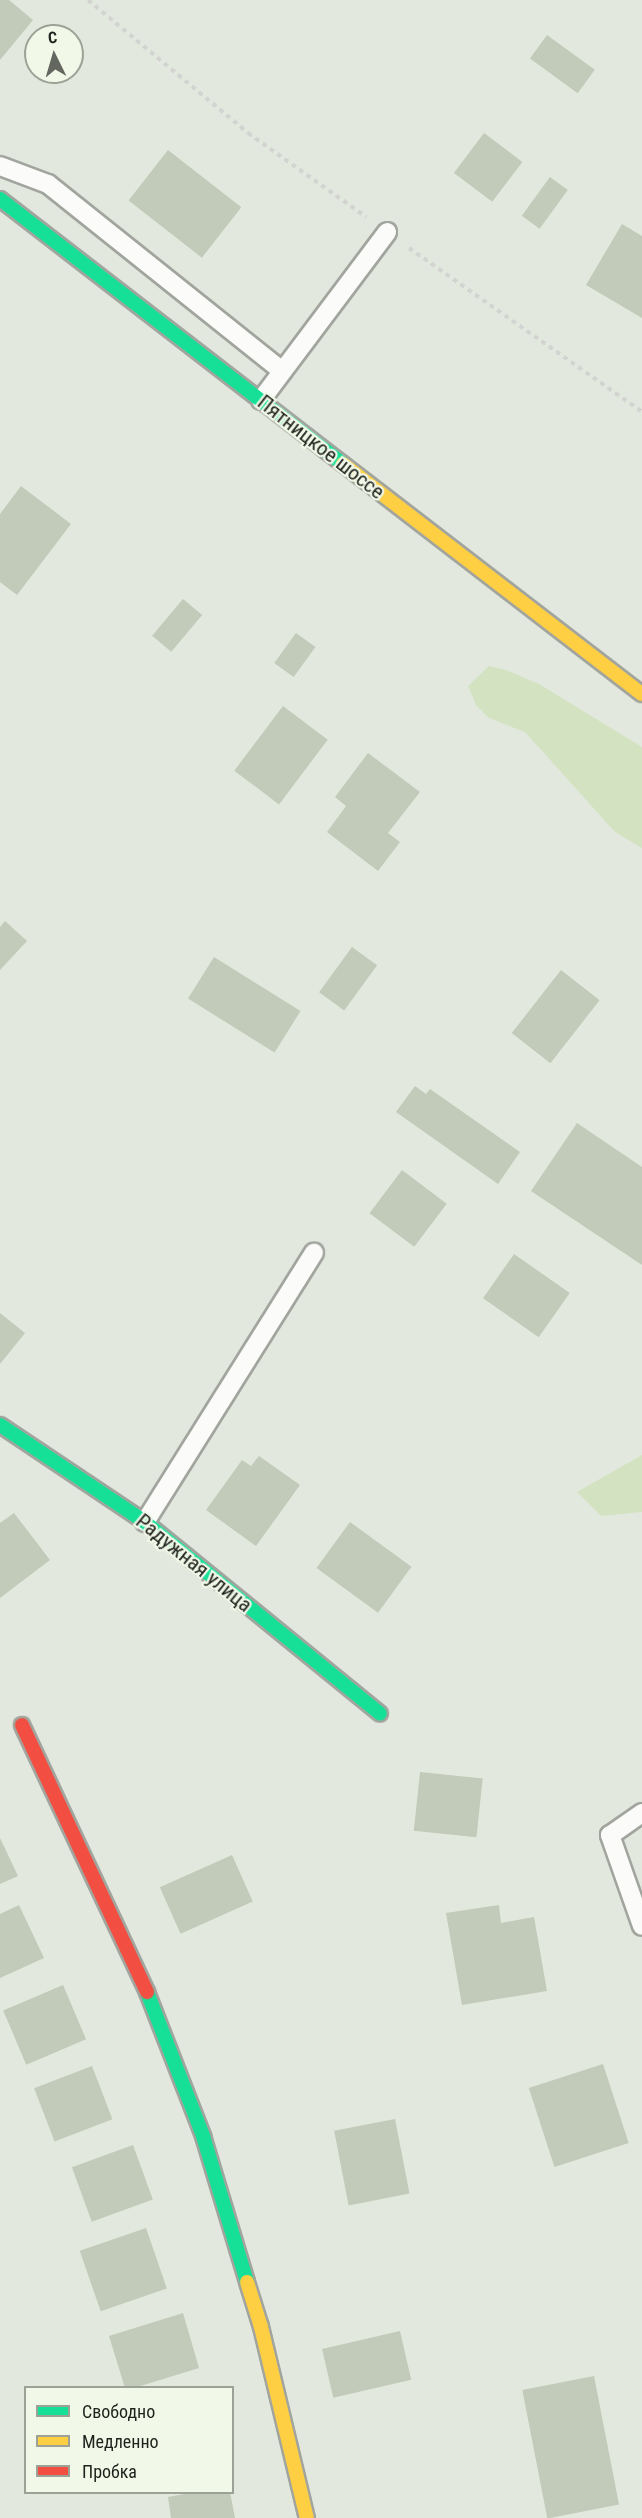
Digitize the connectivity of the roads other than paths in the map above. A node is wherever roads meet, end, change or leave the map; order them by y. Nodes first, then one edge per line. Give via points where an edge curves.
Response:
1 (0, 166) edge
2 (0, 199) edge
3 (387, 232) road end
4 (282, 371) junction
5 (261, 400) junction
6 (642, 694) edge
7 (314, 1253) dead end
8 (0, 1425) edge
9 (145, 1522) junction
10 (380, 1714) dead end
11 (22, 1725) dead end
12 (642, 1813) edge
13 (642, 1926) edge
14 (307, 2518) edge

1 - 4 lane via 48,184
2 - 5 street, Пятницкое шоссе
3 - 4 lane
4 - 5 lane
5 - 6 street, Пятницкое шоссе
7 - 9 lane
8 - 9 street, Радужная улица
9 - 10 street, Радужная улица
11 - 14 street via 139,1971 203,2136 261,2327
12 - 13 lane via 610,1834

